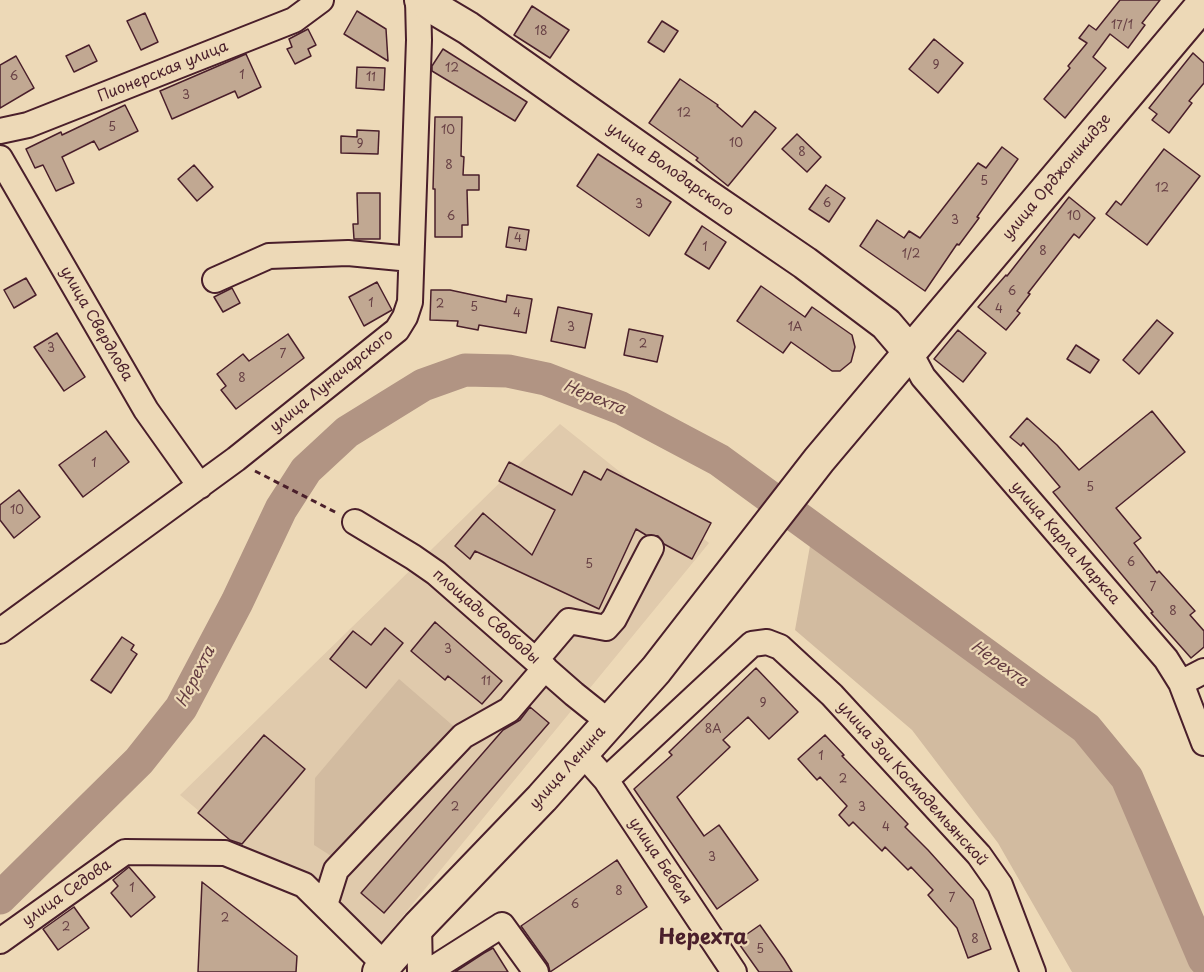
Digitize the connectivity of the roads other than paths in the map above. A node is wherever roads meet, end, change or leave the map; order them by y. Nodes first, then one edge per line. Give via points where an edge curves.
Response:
1 (321, 0) edge
2 (420, 0) edge
3 (1204, 3) edge
4 (0, 131) edge
5 (0, 158) edge
6 (411, 259) junction
7 (215, 280) dead end
8 (909, 351) junction
9 (200, 486) junction
10 (355, 522) road end
11 (651, 548) dead end
12 (1, 629) edge
13 (540, 664) junction
14 (1204, 671) edge
15 (1181, 683) junction
16 (609, 722) junction
17 (1204, 743) edge
18 (582, 753) junction
19 (606, 780) junction
20 (325, 905) junction
21 (419, 927) junction
22 (0, 941) edge
23 (382, 969) edge
24 (420, 972) edge
25 (428, 972) edge
26 (536, 972) edge
27 (734, 972) edge
28 (1033, 972) edge

1 - 4 street, Пионерская улица via 283,25 28,125
2 - 6 street, улица Луначарского
2 - 8 main road, улица Володарского via 468,28 805,263 886,324
3 - 8 main road, улица Орджоникидзе
5 - 9 street, улица Свердлова via 146,410
6 - 7 street via 348,253 269,256
6 - 9 street, улица Луначарского via 410,302 397,330
8 - 15 street, улица Карла Маркса via 923,377 1166,659
8 - 16 main road, улица Ленина via 656,670
9 - 12 street, улица Луначарского
10 - 13 street, площадь Свободы via 436,573
11 - 13 street via 606,628 569,621
13 - 16 street, площадь Свободы
13 - 20 street via 509,710 463,736 336,870
14 - 15 street
15 - 17 street, улица Карла Маркса
16 - 18 main road, улица Ленина
18 - 19 street, улица Бебеля
18 - 21 main road, улица Ленина
19 - 27 street, улица Бебеля
19 - 28 street, улица Зои Космодемьянской via 752,644 767,642 780,647 832,695 978,855 1000,885
20 - 22 street, улица Седова via 304,885 225,853 125,852
20 - 23 street, улица Седова
21 - 23 main road, улица Ленина
21 - 24 street
25 - 26 street via 502,925

